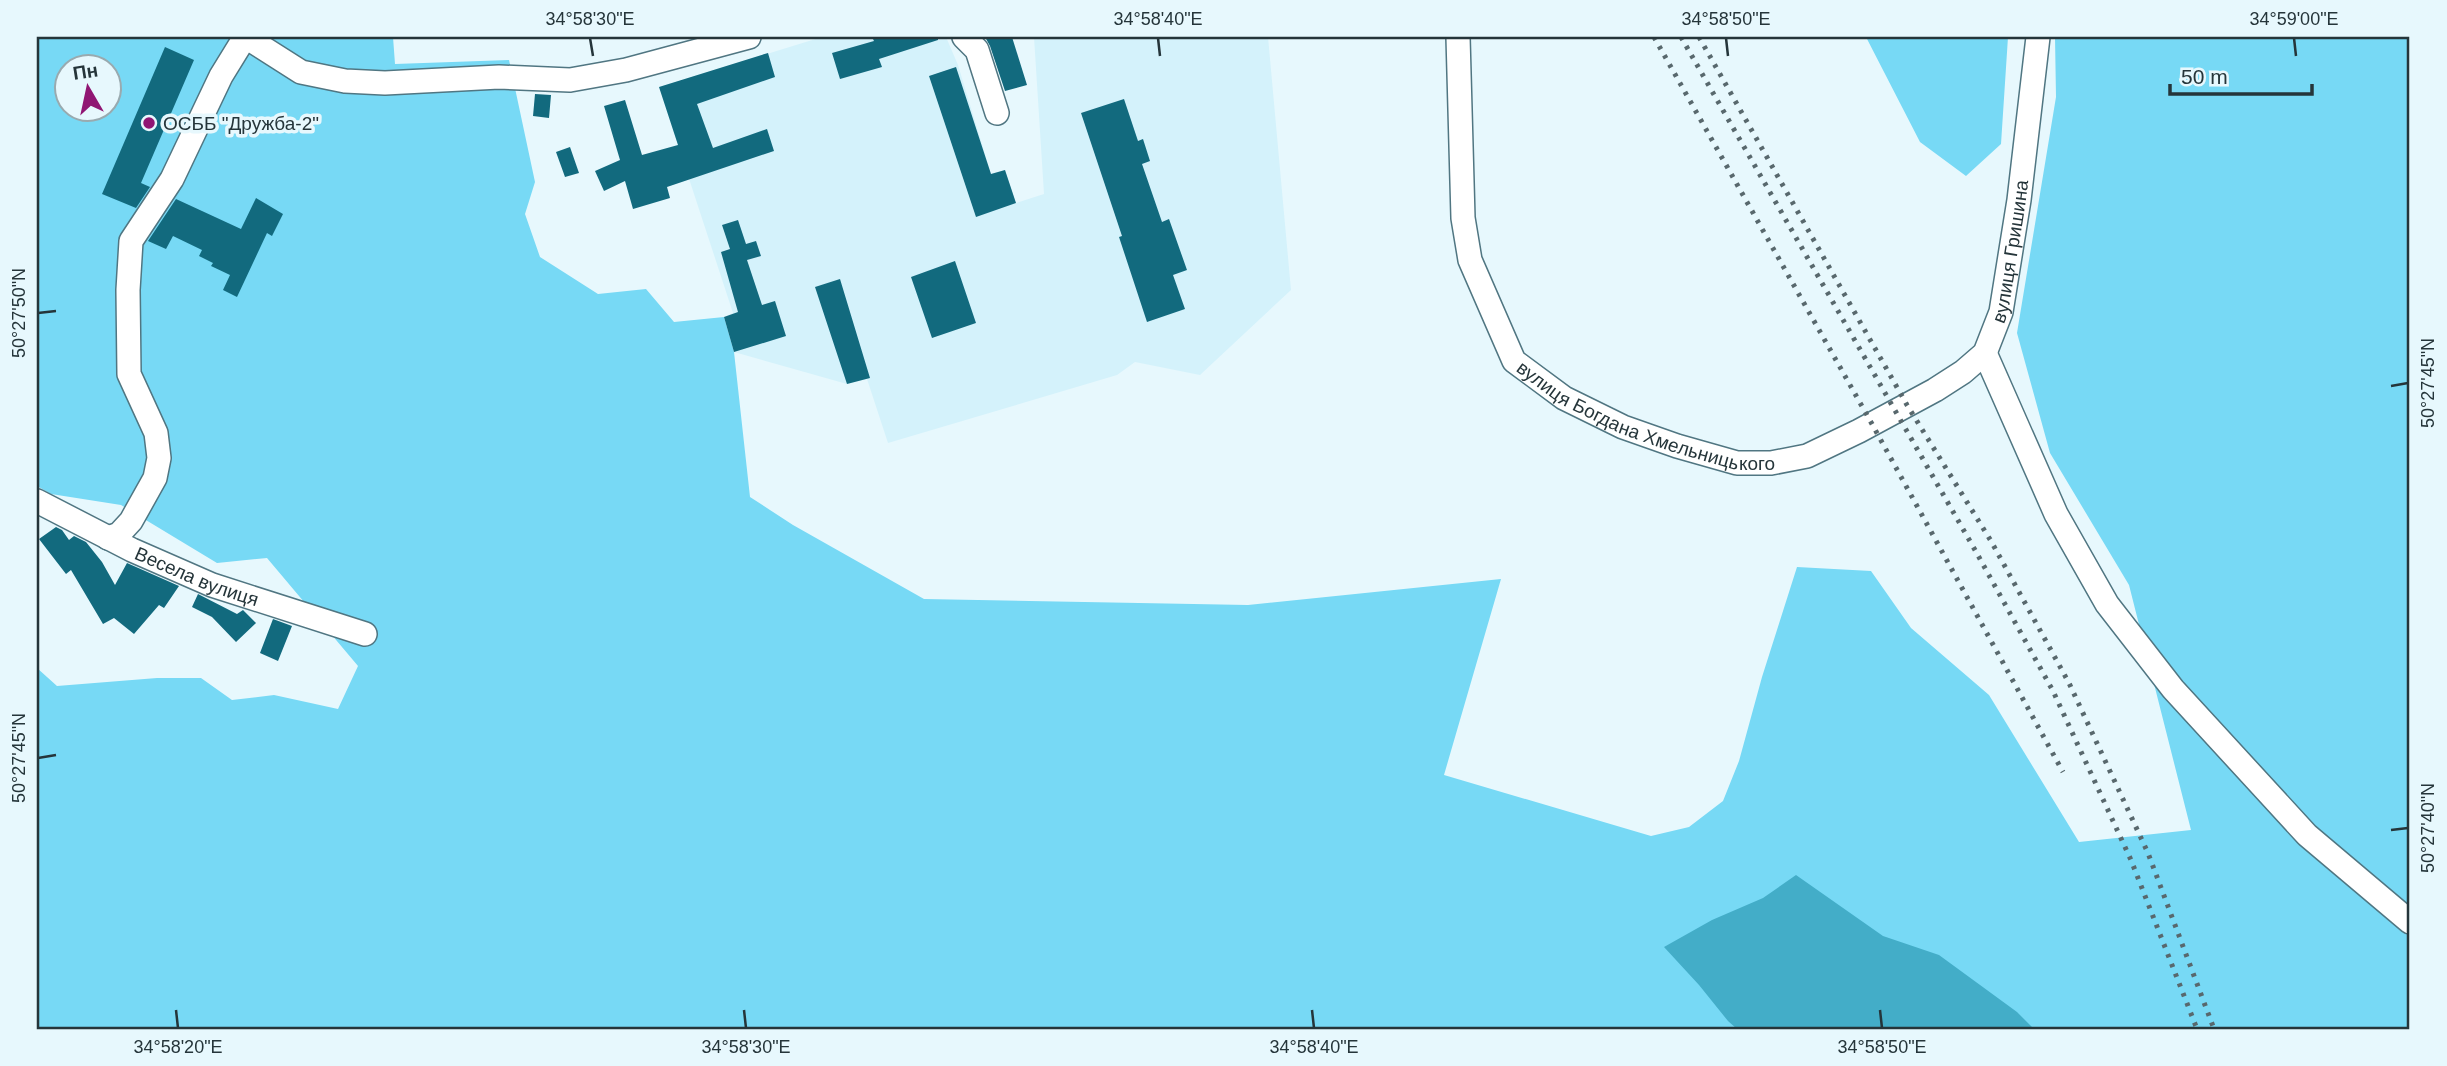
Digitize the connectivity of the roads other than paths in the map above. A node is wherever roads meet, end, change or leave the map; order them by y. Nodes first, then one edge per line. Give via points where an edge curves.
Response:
1 (245, 37) edge
2 (749, 37) edge
3 (964, 37) edge
4 (1458, 37) edge
5 (2038, 37) edge
6 (997, 113) dead end
7 (1985, 354) junction
8 (37, 501) edge
9 (108, 538) junction
10 (365, 634) dead end
11 (2410, 922) edge

1 - 2 street via 301,72 385,83 499,77 570,80
1 - 9 street via 220,76 172,179 131,241 129,374 156,433 159,458 155,478 131,521
3 - 6 street via 977,50
4 - 7 street, вулиця Богдана Хмельницького via 1462,206 1470,260 1514,361 1564,398 1623,427 1677,446 1737,463 1771,463 1807,456 1859,432 1944,384
5 - 7 street, вулиця Гришина via 2001,312
7 - 11 street via 2056,514 2107,604 2173,689 2307,835
8 - 9 street, Весела вулиця
9 - 10 street, Весела вулиця via 212,585

